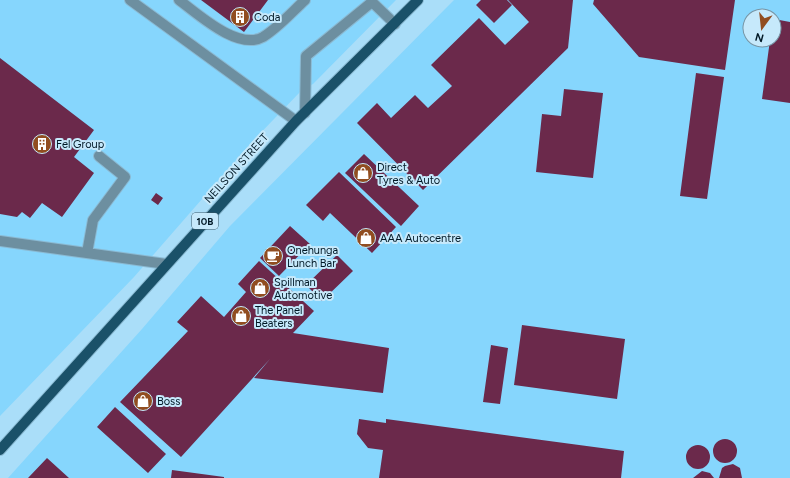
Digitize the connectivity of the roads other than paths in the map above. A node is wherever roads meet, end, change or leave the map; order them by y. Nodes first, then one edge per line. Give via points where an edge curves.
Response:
1 (130, 0) edge
2 (179, 0) edge
3 (305, 0) edge
4 (418, 0) edge
5 (373, 1) edge
6 (395, 24) junction
7 (305, 113) junction
8 (296, 121) junction
9 (99, 156) dead end
10 (0, 241) edge
11 (87, 253) junction
12 (166, 264) junction
13 (0, 450) edge

1 - 8 lane
2 - 3 lane via 210,24 228,34 253,40 268,33
4 - 6 main road, NEILSON STREET / 10B
5 - 6 lane
5 - 7 lane via 306,56
6 - 7 main road, NEILSON STREET / 10B
7 - 8 main road, NEILSON STREET / 10B
8 - 12 main road, NEILSON STREET / 10B
9 - 11 lane via 125,177 93,220
10 - 11 lane
11 - 12 lane
12 - 13 main road, NEILSON STREET / 10B

